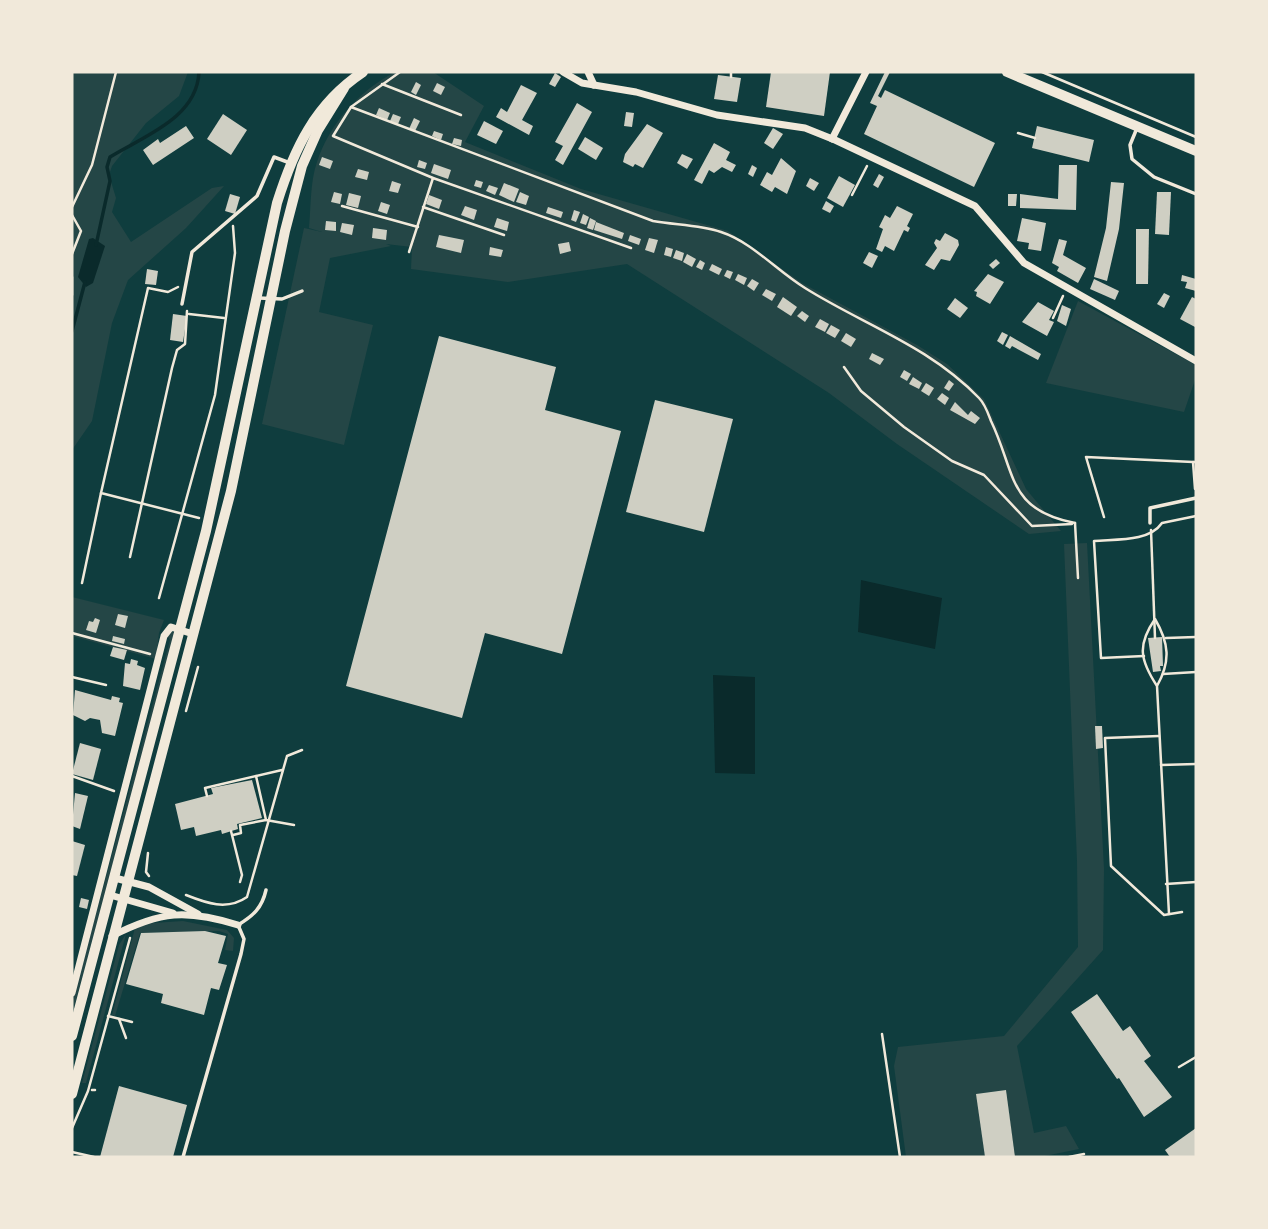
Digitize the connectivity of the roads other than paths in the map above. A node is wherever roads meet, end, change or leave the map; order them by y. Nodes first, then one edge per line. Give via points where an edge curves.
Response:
1 (363, 72) edge
2 (563, 72) edge
3 (588, 72) edge
4 (866, 72) edge
5 (1007, 72) edge
6 (594, 85) junction
7 (344, 88) junction
8 (1138, 126) junction
9 (832, 139) junction
10 (1196, 151) edge
11 (290, 163) junction
12 (302, 166) junction
13 (1196, 194) edge
14 (302, 291) dead end
15 (257, 297) junction
16 (272, 300) junction
17 (182, 304) road end
18 (1196, 361) edge
19 (1196, 498) edge
20 (1150, 523) road end
21 (181, 629) junction
22 (193, 635) junction
23 (115, 878) junction
24 (127, 881) junction
25 (266, 890) dead end
26 (110, 895) junction
27 (122, 898) junction
28 (174, 913) junction
29 (199, 914) junction
30 (238, 925) junction
31 (112, 936) junction
32 (72, 993) edge
33 (72, 1036) edge
34 (72, 1094) edge
35 (183, 1157) edge

1 - 7 main road
2 - 6 street
3 - 6 street
4 - 9 street
5 - 8 main road
6 - 9 street via 717,115 805,128
7 - 11 main road via 323,106
7 - 12 main road
8 - 10 main road
8 - 13 lane via 1130,145 1132,159 1154,177
9 - 18 street via 975,206 1024,262
11 - 12 lane
11 - 15 main road
11 - 17 lane via 274,157 259,193 192,252
12 - 16 main road
14 - 16 lane
15 - 16 lane
15 - 21 main road via 215,497
16 - 22 main road via 231,491
19 - 20 lane via 1150,508
21 - 22 street
21 - 23 main road
21 - 32 street via 168,628 164,636
22 - 24 main road
23 - 24 street
23 - 26 main road
24 - 27 main road
24 - 29 street via 149,887
25 - 30 lane via 264,902
26 - 27 street
26 - 33 main road
27 - 28 street
27 - 31 main road
28 - 29 street
28 - 31 street
29 - 30 street
30 - 35 lane via 244,939 241,954
31 - 34 main road

